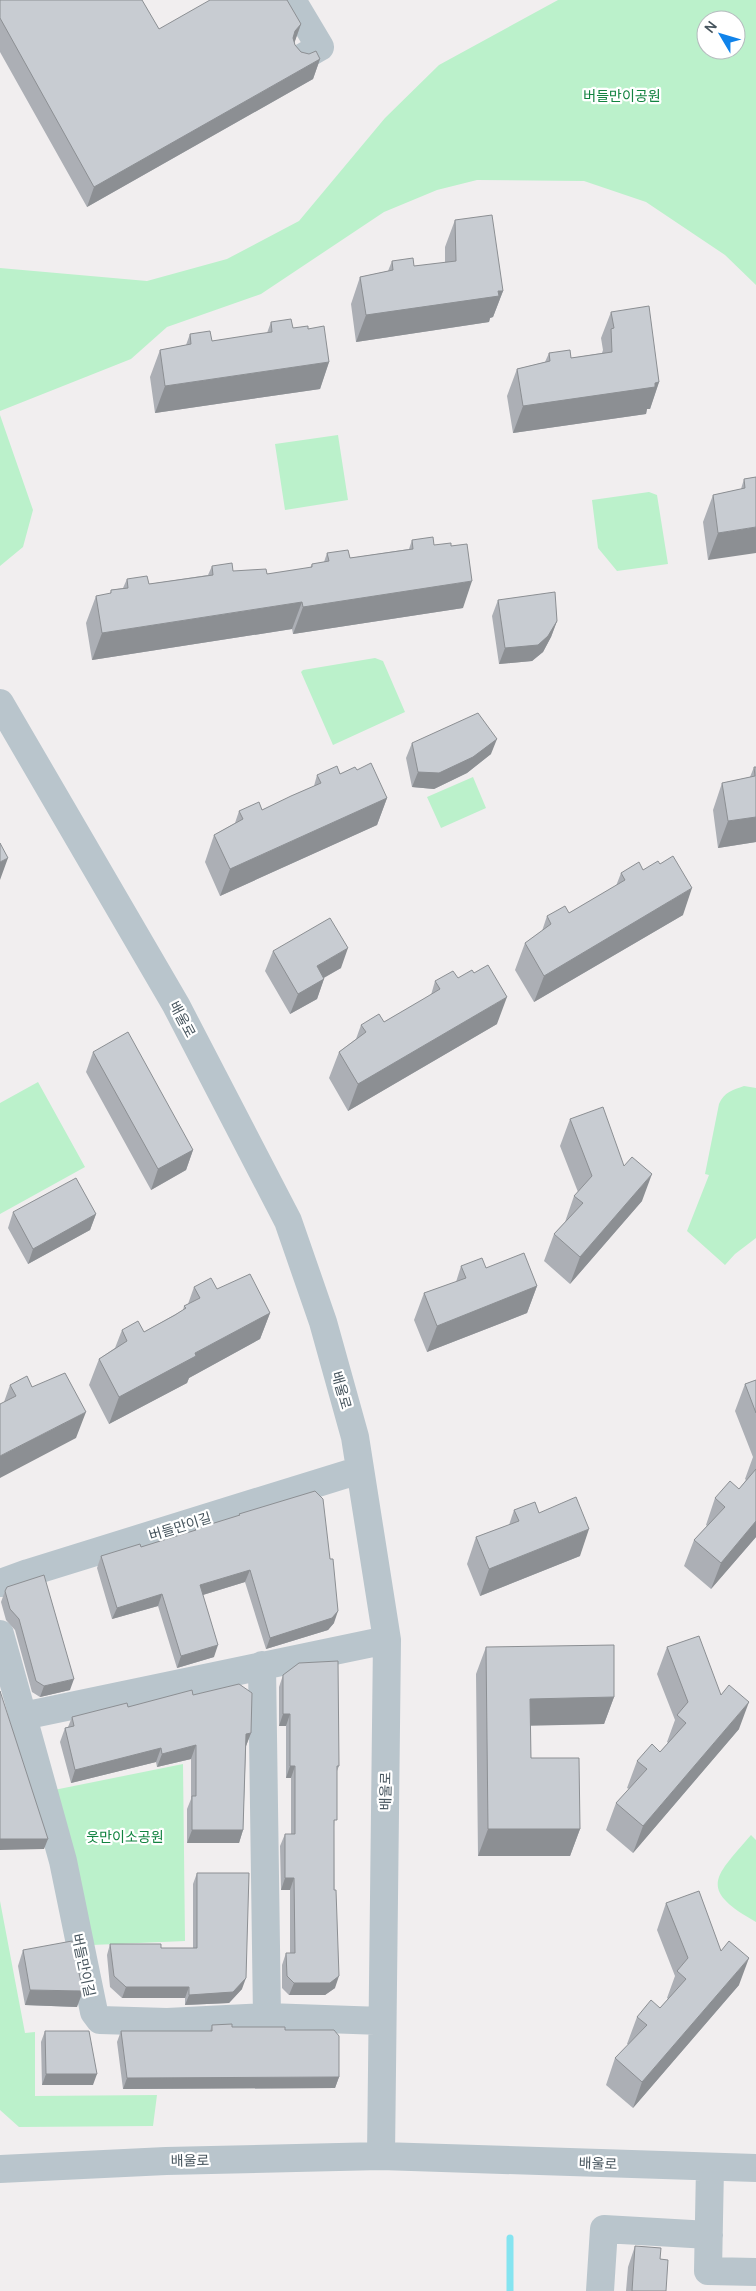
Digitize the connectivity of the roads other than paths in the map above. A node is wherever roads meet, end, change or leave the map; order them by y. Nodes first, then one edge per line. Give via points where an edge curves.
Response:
1 (292, 0) edge
2 (301, 58) edge
3 (0, 703) edge
4 (360, 1470) junction
5 (0, 1583) edge
6 (0, 1634) edge
7 (387, 1640) junction
8 (262, 1666) junction
9 (23, 1716) junction
10 (267, 2016) junction
11 (382, 2021) junction
12 (381, 2156) junction
13 (710, 2167) junction
14 (756, 2168) edge
15 (0, 2169) edge
16 (709, 2235) junction
17 (756, 2272) edge
18 (600, 2291) edge

1 - 2 street via 320,47
3 - 4 street, 배울로 via 176,1005 288,1221 322,1322 355,1437
4 - 5 street, 버들만이길
4 - 7 street, 배울로
6 - 9 street, 버들만이길
7 - 8 street
7 - 11 street, 배울로
8 - 9 street
8 - 10 street
9 - 10 street, 버들만이길 via 63,1861 94,2012 100,2020 167,2022
10 - 11 street, 버들만이길
11 - 12 street, 배울로
12 - 13 street, 배울로
12 - 15 street, 배울로
13 - 14 street, 배울로
13 - 16 street
16 - 17 street via 708,2271
16 - 18 street via 604,2230

